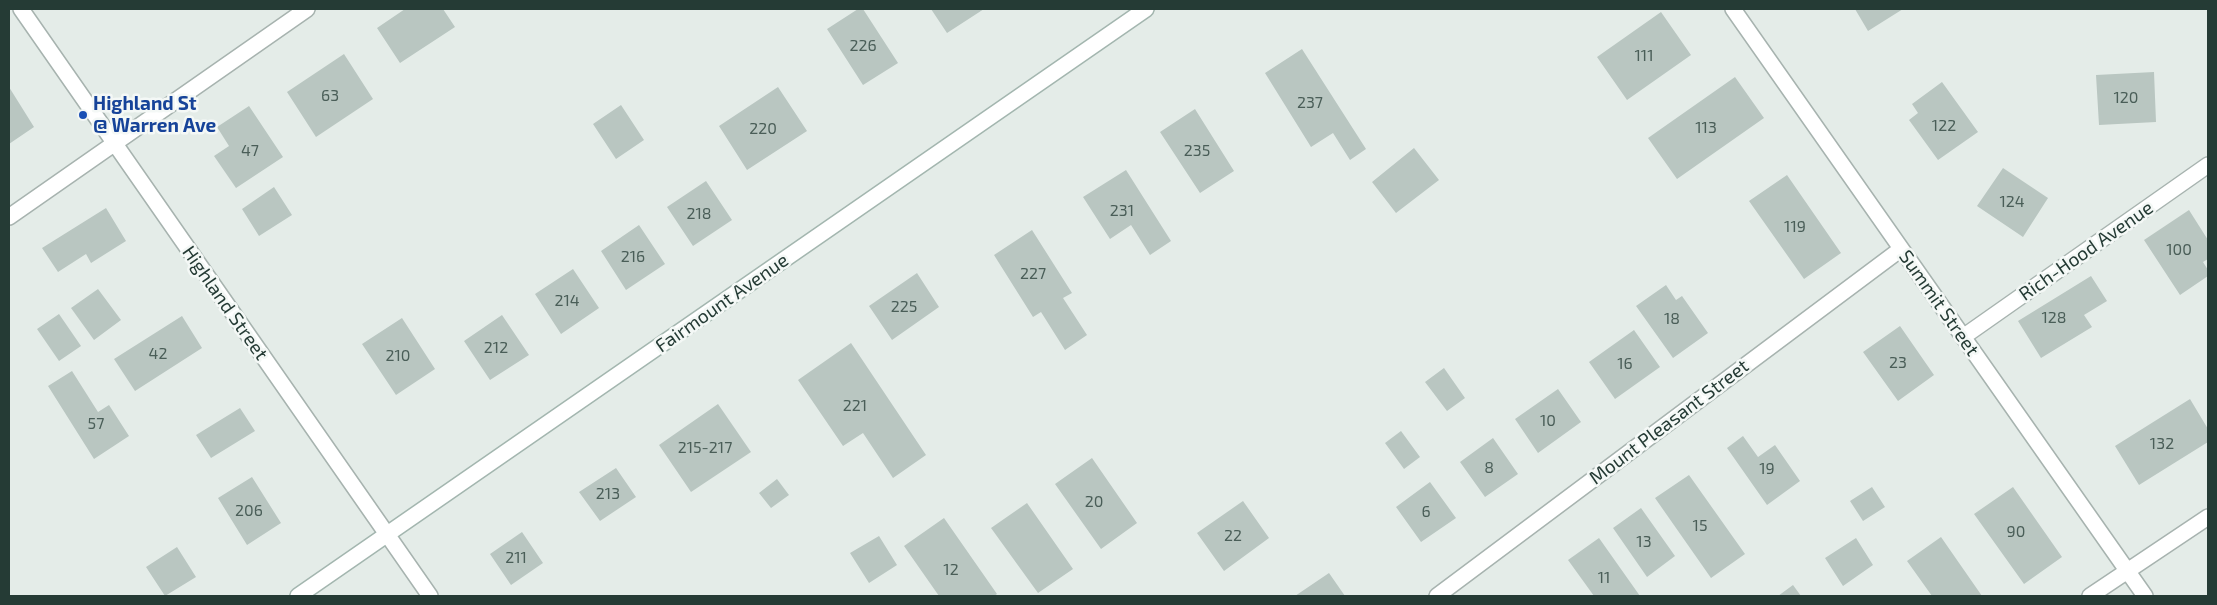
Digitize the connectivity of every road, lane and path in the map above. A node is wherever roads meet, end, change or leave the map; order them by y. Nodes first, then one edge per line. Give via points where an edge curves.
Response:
1 (21, 9) edge
2 (307, 9) edge
3 (1146, 9) edge
4 (1733, 9) edge
5 (114, 143) junction
6 (2208, 165) edge
7 (9, 217) edge
8 (1901, 249) junction
9 (1963, 337) junction
10 (2208, 517) edge
11 (386, 535) junction
12 (2127, 571) junction
13 (298, 596) edge
14 (430, 596) edge
15 (1437, 596) edge
16 (2090, 596) edge
17 (2145, 596) edge

1 - 5 street, Highland Street
2 - 5 street
3 - 11 street, Fairmount Avenue
4 - 8 street, Summit Street
5 - 7 street
5 - 11 street, Highland Street
6 - 9 street, Rich-Hood Avenue
8 - 9 street, Summit Street
8 - 15 street, Mount Pleasant Street
9 - 12 street, Summit Street
10 - 12 street
11 - 13 street, Fairmount Avenue
11 - 14 street, Highland Street
12 - 16 street
12 - 17 street, Summit Street

